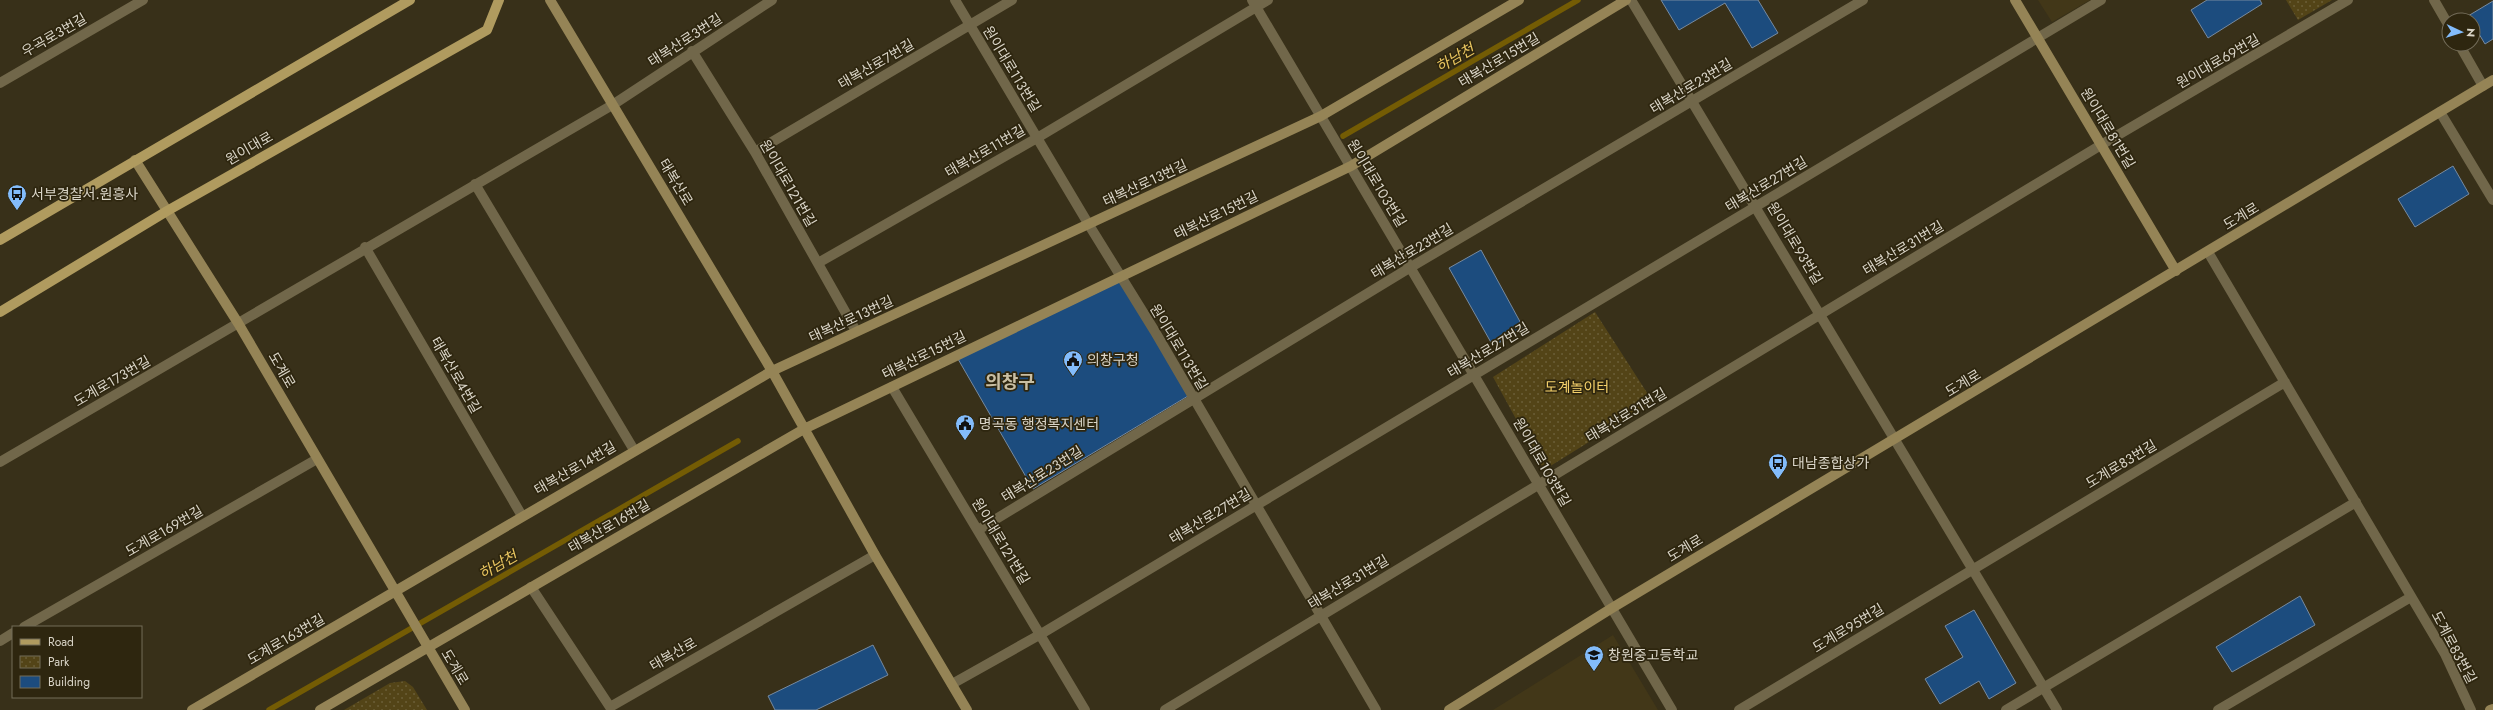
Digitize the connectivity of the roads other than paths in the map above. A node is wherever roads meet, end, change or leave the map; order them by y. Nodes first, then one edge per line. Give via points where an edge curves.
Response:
1 (143, 0) edge
2 (410, 0) edge
3 (499, 0) edge
4 (550, 0) edge
5 (772, 0) edge
6 (955, 0) edge
7 (1012, 0) edge
8 (1268, 0) edge
9 (1519, 0) edge
10 (1626, 0) edge
11 (1631, 0) edge
12 (1864, 0) edge
13 (2015, 0) edge
14 (2102, 0) edge
15 (2348, 0) edge
16 (2434, 0) edge
17 (1254, 4) edge
18 (2441, 12) edge
19 (970, 25) junction
20 (2038, 38) junction
21 (692, 51) junction
22 (2464, 52) edge
23 (2493, 80) edge
24 (0, 83) edge
25 (2483, 86) junction
26 (1694, 102) junction
27 (614, 104) junction
28 (2440, 112) junction
29 (1321, 116) junction
30 (1037, 138) junction
31 (2101, 145) junction
32 (755, 152) junction
33 (135, 160) junction
34 (1351, 166) junction
35 (475, 184) junction
36 (2493, 200) edge
37 (1756, 206) junction
38 (167, 211) junction
39 (1089, 226) junction
40 (0, 240) edge
41 (365, 247) junction
42 (2208, 252) junction
43 (818, 263) junction
44 (1411, 267) junction
45 (2176, 271) junction
46 (1120, 277) junction
47 (0, 312) edge
48 (1821, 314) junction
49 (238, 323) junction
50 (856, 331) junction
51 (774, 375) junction
52 (1474, 375) junction
53 (2285, 382) junction
54 (892, 387) junction
55 (1193, 399) junction
56 (803, 426) junction
57 (1894, 441) junction
58 (634, 450) junction
59 (317, 459) junction
60 (0, 462) edge
61 (1538, 484) junction
62 (2356, 502) junction
63 (1256, 504) junction
64 (522, 516) junction
65 (978, 530) junction
66 (875, 554) junction
67 (1972, 570) junction
68 (531, 587) junction
69 (396, 596) junction
70 (2411, 597) junction
71 (1612, 608) junction
72 (1321, 615) junction
73 (26, 626) edge
74 (1041, 634) junction
75 (12, 635) edge
76 (0, 641) edge
77 (424, 642) junction
78 (952, 684) junction
79 (2044, 688) junction
80 (2493, 709) edge
81 (192, 710) edge
82 (320, 710) edge
83 (465, 710) edge
84 (967, 710) edge
85 (1085, 710) edge
86 (1165, 710) edge
87 (1376, 710) edge
88 (1449, 710) edge
89 (1672, 710) edge
90 (1739, 710) edge
91 (2006, 710) edge
92 (2057, 710) edge
93 (2218, 710) edge
94 (2471, 710) edge
95 (2490, 710) edge

1 - 24 street, 우곡로3번길
2 - 33 main road
3 - 38 main road, 원이대로 via 487,30
4 - 27 street, 태복산로
5 - 21 street, 태복산로3번길
6 - 19 street, 원이대로113번길
7 - 19 street, 태복산로7번길
8 - 17 street, 태복산로11번길
9 - 29 street, 태복산로13번길
10 - 34 street, 태복산로15번길
11 - 26 street, 원이대로93번길
12 - 26 street, 태복산로23번길
13 - 20 street, 원이대로81번길
14 - 20 street
15 - 31 street, 원이대로69번길
16 - 18 street
17 - 29 street, 원이대로103번길
17 - 30 street, 태복산로11번길
19 - 30 street, 원이대로113번길
19 - 32 street, 태복산로7번길
20 - 31 street, 원이대로81번길
20 - 37 street, 태복산로27번길
21 - 27 street, 태복산로3번길
21 - 32 street, 원이대로121번길
22 - 25 street
23 - 25 street, 도계로
25 - 28 street, 도계로
26 - 37 street, 원이대로93번길
26 - 44 street, 태복산로23번길
27 - 35 street
27 - 51 street, 태복산로
28 - 36 street
28 - 42 street, 도계로
29 - 34 street, 원이대로103번길
29 - 39 street, 태복산로13번길
30 - 39 street, 원이대로113번길
30 - 43 street, 태복산로11번길
31 - 45 street, 원이대로81번길
31 - 48 street, 태복산로31번길
32 - 43 street, 원이대로121번길
33 - 38 street, 도계로
33 - 40 main road
34 - 44 street, 원이대로103번길
34 - 46 street, 태복산로15번길
35 - 41 street
35 - 58 street
37 - 48 street, 원이대로93번길
37 - 52 street, 태복산로27번길
38 - 47 main road, 원이대로
38 - 49 street, 도계로
39 - 46 street, 원이대로113번길
39 - 50 street, 태복산로13번길
41 - 49 street
41 - 64 street, 태복산로4번길
42 - 45 street, 도계로
42 - 53 street, 도계로83번길
43 - 50 street, 원이대로121번길
44 - 52 street, 원이대로103번길
44 - 55 street, 태복산로23번길
45 - 57 street, 도계로
46 - 54 street, 태복산로15번길
46 - 55 street, 원이대로113번길
48 - 57 street, 원이대로93번길
48 - 61 street, 태복산로31번길
49 - 59 street, 도계로
49 - 60 street, 도계로173번길
50 - 51 street, 태복산로13번길
51 - 56 street, 태복산로
51 - 58 street, 태복산로14번길
52 - 61 street, 원이대로103번길
52 - 63 street, 태복산로27번길
53 - 62 street, 도계로83번길
53 - 67 street, 도계로83번길
54 - 56 street, 태복산로15번길
54 - 65 street, 원이대로121번길
55 - 63 street, 원이대로113번길
55 - 65 street, 태복산로23번길
56 - 66 street
56 - 68 street, 태복산로16번길
57 - 67 street
57 - 71 street, 도계로
58 - 64 street, 태복산로14번길
59 - 69 street, 도계로
59 - 73 street, 도계로169번길
61 - 71 street, 원이대로103번길
61 - 72 street, 태복산로31번길
62 - 70 street, 도계로83번길
62 - 79 street
63 - 72 street, 원이대로113번길
63 - 74 street, 태복산로27번길
64 - 69 street, 태복산로14번길
65 - 74 street, 원이대로121번길
66 - 68 street, 태복산로 via 610,707
66 - 78 street
67 - 79 street
67 - 90 street, 도계로95번길
68 - 77 street, 태복산로16번길
69 - 77 street, 도계로
69 - 81 street, 도계로163번길
70 - 93 street
70 - 94 street, 도계로83번길 via 2445,654
71 - 88 street, 도계로
71 - 89 street, 원이대로103번길
72 - 86 street, 태복산로31번길
72 - 87 street, 원이대로113번길
74 - 78 street, 태복산로27번길
74 - 85 street, 원이대로121번길
75 - 76 street
77 - 82 street, 태복산로16번길
77 - 83 street, 도계로
78 - 84 street
79 - 91 street
79 - 92 street
80 - 95 street

